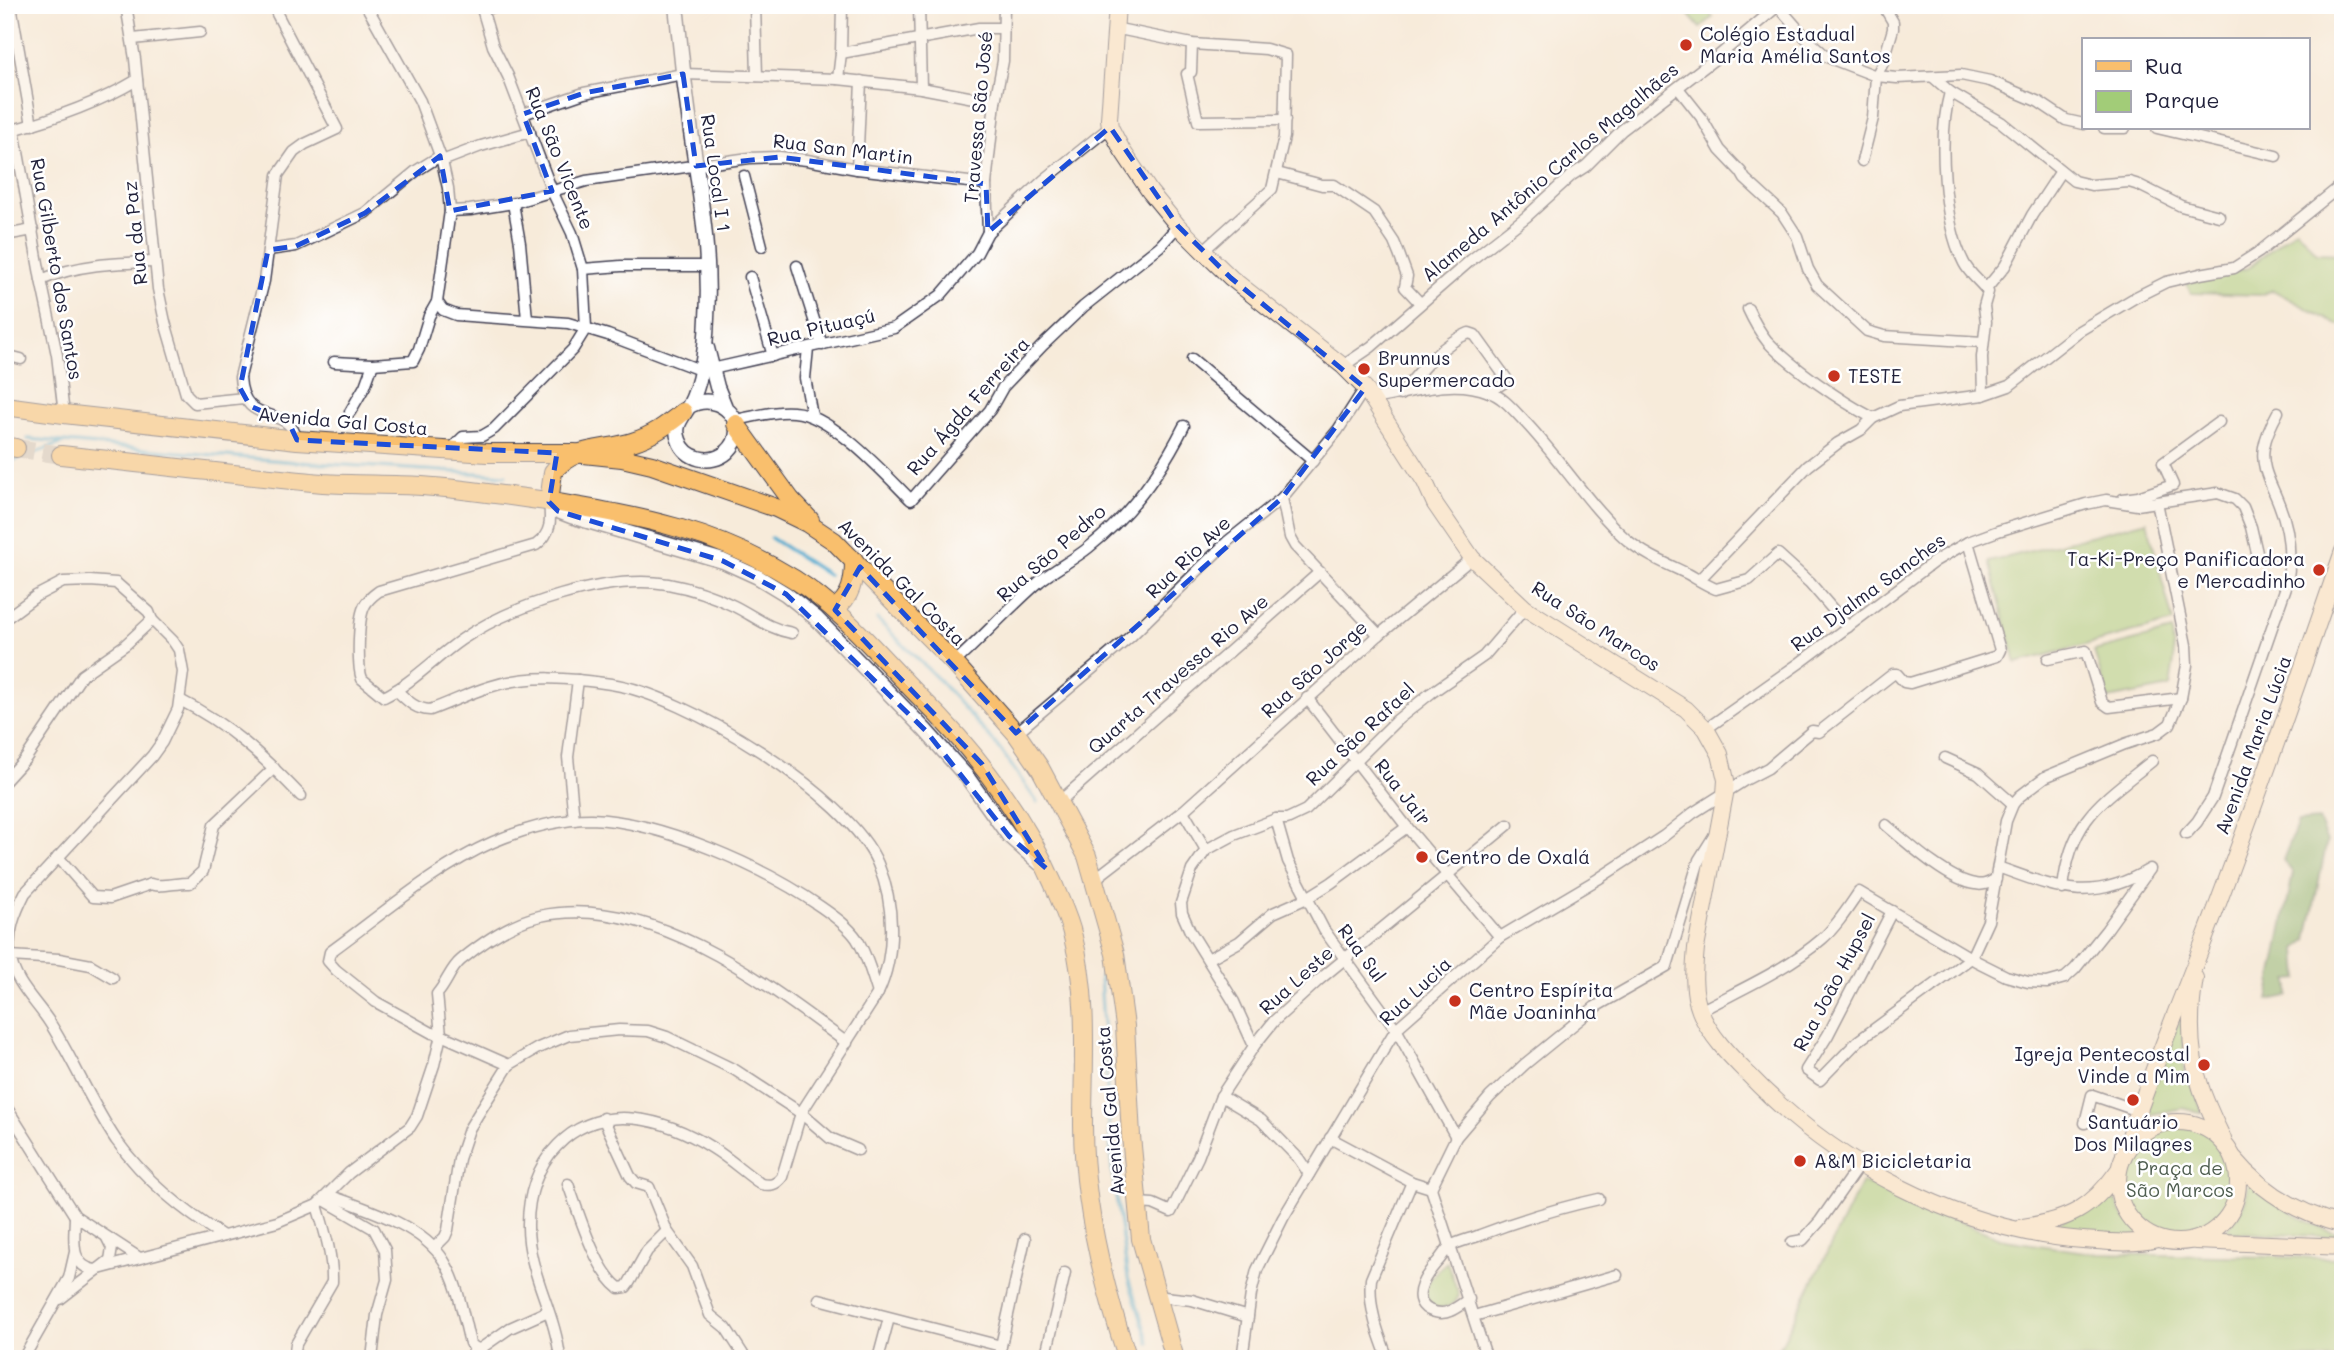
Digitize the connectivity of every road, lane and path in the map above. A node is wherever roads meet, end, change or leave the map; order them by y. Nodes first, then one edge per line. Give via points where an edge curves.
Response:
1 (126, 5) edge
2 (366, 5) edge
3 (501, 5) edge
4 (676, 5) edge
5 (755, 5) edge
6 (842, 5) edge
7 (919, 5) edge
8 (1004, 5) edge
9 (1117, 5) edge
10 (1779, 5) edge
11 (1883, 5) edge
12 (12, 7) edge
13 (482, 8) edge
14 (277, 14) dead end
15 (1003, 28) junction
16 (1114, 28) junction
17 (200, 32) dead end
18 (920, 38) junction
19 (132, 39) junction
20 (1192, 44) junction
21 (841, 53) junction
22 (683, 74) junction
23 (757, 76) junction
24 (1876, 76) junction
25 (1933, 77) junction
26 (838, 79) junction
27 (137, 80) junction
28 (862, 81) junction
29 (921, 88) junction
30 (1678, 88) junction
31 (1950, 92) junction
32 (995, 102) junction
33 (523, 114) junction
34 (1285, 120) junction
35 (2082, 124) edge
36 (32, 125) junction
37 (1110, 127) junction
38 (2166, 130) edge
39 (10, 131) edge
40 (530, 132) junction
41 (2276, 156) dead end
42 (441, 158) junction
43 (1862, 160) dead end
44 (696, 166) junction
45 (857, 169) junction
46 (2061, 171) junction
47 (1277, 173) junction
48 (744, 177) dead end
49 (986, 184) junction
50 (2343, 184) edge
51 (552, 191) junction
52 (513, 203) junction
53 (450, 211) junction
54 (2219, 216) dead end
55 (1178, 226) junction
56 (33, 230) junction
57 (988, 232) junction
58 (5, 235) edge
59 (762, 246) dead end
60 (268, 250) junction
61 (1203, 251) junction
62 (154, 262) junction
63 (708, 266) junction
64 (797, 267) dead end
65 (583, 269) junction
66 (750, 276) dead end
67 (41, 280) junction
68 (1986, 289) junction
69 (437, 302) junction
70 (1420, 303) junction
71 (1748, 309) dead end
72 (527, 319) junction
73 (586, 328) junction
74 (1983, 342) junction
75 (822, 345) junction
76 (808, 348) junction
77 (5, 355) edge
78 (773, 356) junction
79 (21, 359) dead end
80 (1192, 359) dead end
81 (334, 362) dead end
82 (373, 365) junction
83 (1343, 366) junction
84 (706, 370) junction
85 (1489, 392) junction
86 (1369, 393) junction
87 (1400, 395) junction
88 (1983, 395) junction
89 (244, 398) junction
90 (5, 405) edge
91 (725, 407) junction
92 (686, 410) junction
93 (350, 412) dead end
94 (2278, 412) dead end
95 (64, 414) junction
96 (811, 416) junction
97 (1873, 418) junction
98 (2219, 422) dead end
99 (736, 425) junction
100 (1184, 426) dead end
101 (297, 440) junction
102 (449, 451) junction
103 (574, 453) junction
104 (61, 455) tunnel mouth
105 (1313, 461) junction
106 (1282, 498) junction
107 (2106, 500) junction
108 (549, 502) junction
109 (2157, 502) junction
110 (820, 530) junction
111 (1968, 542) junction
112 (2343, 551) edge
113 (2258, 557) dead end
114 (1472, 558) junction
115 (854, 560) junction
116 (1320, 572) junction
117 (2339, 574) edge
118 (1699, 580) junction
119 (1525, 608) junction
120 (805, 609) junction
121 (834, 609) junction
122 (5, 619) edge
123 (152, 620) junction
124 (1849, 626) junction
125 (792, 633) dead end
126 (1379, 635) junction
127 (2048, 659) dead end
128 (954, 663) junction
129 (578, 680) junction
130 (396, 690) junction
131 (1307, 698) junction
132 (2181, 698) junction
133 (180, 700) junction
134 (1706, 729) junction
135 (1016, 733) junction
136 (1944, 758) dead end
137 (1357, 760) junction
138 (2152, 761) dead end
139 (274, 768) junction
140 (5, 780) edge
141 (1725, 794) junction
142 (301, 796) dead end
143 (1059, 802) junction
144 (2013, 804) junction
145 (1183, 810) junction
146 (1276, 819) junction
147 (574, 820) junction
148 (1508, 825) dead end
149 (1886, 825) dead end
150 (1407, 827) junction
151 (1719, 828) junction
152 (2186, 834) dead end
153 (1206, 850) junction
154 (58, 857) junction
155 (1998, 867) junction
156 (1046, 869) junction
157 (1447, 873) junction
158 (1996, 879) junction
159 (1096, 882) junction
160 (2063, 889) junction
161 (1307, 898) junction
162 (1892, 911) junction
163 (1500, 937) junction
164 (2200, 952) junction
165 (10, 956) junction
166 (1971, 958) junction
167 (1208, 959) junction
168 (1346, 959) junction
169 (113, 978) dead end
170 (878, 993) junction
171 (1700, 1011) junction
172 (1396, 1029) junction
173 (441, 1035) junction
174 (847, 1043) junction
175 (1254, 1046) junction
176 (509, 1065) junction
177 (1221, 1096) junction
178 (2141, 1100) junction
179 (5, 1105) edge
180 (801, 1113) junction
181 (603, 1118) junction
182 (2085, 1123) dead end
183 (1456, 1137) junction
184 (1330, 1138) junction
185 (2224, 1142) junction
186 (858, 1150) dead end
187 (2123, 1154) junction
188 (2234, 1158) junction
189 (1859, 1165) junction
190 (2118, 1171) junction
191 (1309, 1174) junction
192 (1412, 1182) junction
193 (568, 1184) dead end
194 (1431, 1188) junction
195 (1599, 1199) dead end
196 (323, 1200) junction
197 (1138, 1203) junction
198 (75, 1216) junction
199 (2343, 1225) edge
200 (2017, 1228) junction
201 (667, 1231) junction
202 (103, 1236) junction
203 (223, 1236) junction
204 (1025, 1239) dead end
205 (2157, 1239) junction
206 (2189, 1241) junction
207 (1792, 1242) dead end
208 (1449, 1247) junction
209 (2343, 1247) edge
210 (434, 1248) junction
211 (75, 1249) junction
212 (138, 1256) junction
213 (100, 1268) junction
214 (1065, 1273) dead end
215 (1617, 1275) dead end
216 (1155, 1296) junction
217 (819, 1299) dead end
218 (58, 1300) junction
219 (1469, 1300) junction
220 (548, 1311) junction
221 (1474, 1316) junction
222 (1248, 1317) junction
223 (889, 1318) junction
224 (1001, 1346) junction
225 (473, 1354) edge
226 (23, 1359) edge
227 (294, 1359) edge
228 (372, 1359) edge
229 (560, 1359) edge
230 (746, 1359) edge
231 (878, 1359) edge
232 (998, 1359) edge
233 (1045, 1359) edge
234 (1128, 1359) edge
235 (1175, 1359) edge
236 (1242, 1359) edge
237 (1388, 1359) edge
238 (1488, 1359) edge

1 - 19 street, Rua da Paz
2 - 42 street via 416,93
3 - 13 street
4 - 22 street, Rua Local I 1
5 - 23 street
6 - 21 street
7 - 18 street
8 - 15 street, Travessa São José
9 - 16 main road
10 - 24 street via 1827,57
10 - 30 street, Alameda Antônio Carlos Magalhães
11 - 24 street via 1894,27
12 - 36 street
13 - 33 street, Rua São Vicente
14 - 60 street via 337,129 306,144 286,161 274,195
15 - 18 street via 978,27
15 - 32 street, Travessa São José via 1003,61
16 - 20 street
16 - 37 main road
17 - 19 street
18 - 21 street
18 - 29 street
19 - 27 street, Rua da Paz
20 - 34 street via 1266,49 1286,55
20 - 34 street via 1191,72 1187,74 1198,121
21 - 26 street
22 - 23 street
22 - 33 street via 584,93
22 - 44 street, Rua Local I 1
23 - 26 street
24 - 25 street
24 - 43 street via 1873,118
25 - 31 street
25 - 35 street via 1961,75 1990,81
26 - 28 street
27 - 36 street
27 - 62 street, Rua da Paz
28 - 29 street
28 - 45 street
29 - 32 street
30 - 70 street, Alameda Antônio Carlos Magalhães via 1622,130 1586,166
30 - 74 street via 1720,149 1782,213 1817,285 1867,331
31 - 46 street via 2001,122
31 - 68 street via 1944,125 1946,194 1965,266
32 - 49 street, Travessa São José
33 - 40 street, Rua São Vicente
34 - 47 street
36 - 39 street
37 - 55 main road, Rua São Marcos via 1150,192
37 - 57 street, Rua Pituaçú
38 - 41 street
39 - 56 street, Rua Gilberto dos Santos
40 - 42 street
40 - 51 street, Rua São Vicente
42 - 53 street
42 - 60 street via 416,171 365,213 296,246
44 - 45 street, Rua San Martin via 779,157
44 - 51 street, Rua San Martin via 586,181
44 - 63 street, Rua Local I 1
45 - 49 street, Rua San Martin
46 - 54 street via 2082,184 2129,182 2181,206
46 - 68 street via 2005,266
47 - 61 street via 1272,189
47 - 70 street via 1334,185 1374,212 1399,254 1407,276 1405,287
48 - 59 street
49 - 57 street, Travessa São José
50 - 88 street via 2234,268 2166,282 2136,297 2079,331 2009,386
51 - 52 street, Rua San Martin
51 - 65 street, Rua São Vicente
52 - 53 street, Rua San Martin
52 - 72 street
53 - 69 street
55 - 61 main road, Rua São Marcos
55 - 96 street, Rua Ágda Ferreira via 1043,345 911,500 840,434
56 - 58 street
56 - 67 street, Rua Gilberto dos Santos
57 - 75 street, Rua Pituaçú via 968,264 918,313 894,328
60 - 89 street via 240,377
61 - 83 main road, Rua São Marcos
62 - 67 street via 79,268
62 - 89 street, Rua da Paz via 186,394 203,403
63 - 65 street
63 - 84 street, Rua Local I 1
64 - 75 street
65 - 73 street, Rua São Vicente
66 - 78 street
67 - 95 street, Rua Gilberto dos Santos
68 - 74 street
69 - 72 street via 456,315
69 - 82 street via 413,361
70 - 83 street, Alameda Antônio Carlos Magalhães
71 - 97 street via 1758,329 1782,355
72 - 73 street
73 - 84 street
73 - 102 street via 573,349 494,429 463,438
74 - 88 street
75 - 76 street, Rua Pituaçú
76 - 78 street, Rua Pituaçú
76 - 96 street
77 - 79 street
78 - 84 street, Rua Pituaçú
80 - 105 street
81 - 82 street
82 - 93 street
83 - 86 main road, Rua São Marcos
84 - 91 street, Rua Local I 1
84 - 92 street
85 - 87 street via 1449,387
85 - 87 street via 1506,378 1469,333 1423,367
85 - 118 street via 1542,439 1628,540
86 - 87 street
86 - 105 street, Rua Rio Ave
86 - 114 main road, Rua São Marcos
88 - 97 street via 1899,406
89 - 101 street via 258,412 289,423
90 - 95 main road, Avenida Gal Costa
91 - 92 street via 707,401
91 - 99 street
92 - 99 street via 677,426 678,440 699,459 724,454 732,446
92 - 103 main road via 630,443
94 - 152 street via 2267,435 2263,462 2286,524 2291,562 2287,584 2213,797
95 - 101 main road, Avenida Gal Costa
96 - 99 street via 780,412
97 - 118 street via 1808,466
98 - 107 street, Rua Djalma Sanches via 2163,463 2173,485 2138,497
99 - 110 main road via 791,500
100 - 128 street, Rua São Pedro via 1152,481 1122,515 1090,546 1040,581
101 - 102 main road, Avenida Gal Costa
102 - 103 main road, Avenida Gal Costa
103 - 108 main road via 553,472
103 - 110 main road, Avenida Gal Costa via 652,466 776,508
104 - 108 main road, Avenida Gal Costa via 326,483 421,486
105 - 106 street, Rua Rio Ave
106 - 116 street via 1290,537
106 - 135 street, Rua Rio Ave via 1227,542 1130,637
107 - 109 street, Rua Djalma Sanches via 2131,505
107 - 111 street, Rua Djalma Sanches
108 - 120 street via 571,516 723,561 758,577
108 - 121 main road, Avenida Gal Costa via 624,513 700,534 794,579
108 - 130 street via 549,528 536,545 379,591 365,603 362,679 384,697
109 - 113 street, Rua Djalma Sanches via 2218,492 2235,499 2248,516
109 - 132 street via 2184,627 2187,665
110 - 115 main road, Avenida Gal Costa
111 - 124 street, Rua Djalma Sanches via 1935,561
111 - 141 street, Rua Lucia via 2000,652 1997,656 1910,683 1893,674 1819,732 1812,731 1768,768
112 - 117 main road, Avenida Maria Lúcia
114 - 119 main road, Rua São Marcos
114 - 126 street, Rua São Jorge
115 - 121 main road via 851,588
115 - 128 main road, Avenida Gal Costa
116 - 126 street
116 - 143 street, Quarta Travessa Rio Ave
117 - 164 main road, Avenida Maria Lúcia
118 - 124 street via 1716,589 1725,588 1749,580 1778,554
119 - 134 main road, Rua São Marcos via 1678,703
119 - 137 street, Rua São Rafael via 1484,656 1397,720
120 - 121 street via 819,613
120 - 156 street via 926,731 967,777 1009,836
121 - 156 main road, Avenida Gal Costa via 982,764 1024,824
122 - 123 street via 57,584 90,581 116,583
123 - 133 street via 179,649 183,673
123 - 140 street via 82,675 26,758
124 - 134 street, Rua Djalma Sanches
125 - 130 street via 767,626 724,602 669,584 639,582 589,589 524,607 482,626
126 - 131 street, Rua São Jorge
127 - 132 street via 2088,652 2102,702 2109,707
128 - 135 main road, Avenida Gal Costa
129 - 130 street via 512,681 430,710 411,704
129 - 147 street via 568,757
129 - 170 street via 636,689 719,727 793,774 851,827 878,864 887,895 890,958
131 - 137 street, Rua Jair
131 - 145 street, Rua São Jorge
132 - 144 street via 2164,729 2045,777
133 - 139 street via 238,735
133 - 154 street via 171,726 152,756
134 - 141 main road, Rua São Marcos via 1723,764
135 - 143 main road, Avenida Gal Costa
136 - 144 street via 1978,773
137 - 146 street, Rua São Rafael via 1306,810
137 - 150 street, Rua Jair
138 - 160 street via 2091,813 2069,852
139 - 142 street
139 - 154 street via 214,825 203,870 190,883 151,884 110,898 93,897
141 - 151 main road, Rua São Marcos
141 - 163 street, Rua Lucia via 1598,879
143 - 159 main road, Avenida Gal Costa
144 - 155 street
145 - 153 street
145 - 159 street, Rua São Jorge
146 - 153 street, Rua São Rafael
146 - 161 street, Rua Sul via 1288,861
147 - 170 street via 626,823 670,835 764,872 845,926 864,952
147 - 173 street via 503,839 463,858 330,952 328,961 336,970 376,1002
148 - 157 street, Rua Leste
149 - 158 street via 1956,877 1976,885
150 - 157 street, Rua Jair
150 - 161 street
151 - 171 main road, Rua São Marcos via 1693,973
151 - 183 street via 1699,860 1667,966 1595,1007 1490,1097
153 - 167 street via 1192,870 1181,903 1190,931
154 - 165 street via 25,893 11,929
155 - 158 street
155 - 160 street
156 - 234 main road, Avenida Gal Costa via 1073,933 1079,965 1084,998 1086,1178 1106,1289
157 - 163 street, Rua Jair
157 - 168 street, Rua Leste
158 - 166 street via 1988,921
159 - 197 main road, Avenida Gal Costa via 1115,954 1123,1014
160 - 166 street via 2113,887 2150,869 2065,978 2028,982
161 - 167 street via 1273,913 1239,942
161 - 168 street, Rua Sul
162 - 166 street
162 - 166 street, Rua João Hupsel via 1806,1070 1822,1080 1858,1041
162 - 171 street via 1859,892 1833,927 1800,956
163 - 172 street, Rua Lucia
164 - 178 main road, Avenida Maria Lúcia
164 - 185 main road, Avenida Maria Lúcia via 2192,995 2194,1060 2200,1087
165 - 169 street via 91,965
165 - 203 street via 17,977 49,1021 116,1140 160,1191
167 - 175 street
168 - 172 street, Rua Sul
168 - 175 street, Rua Leste via 1295,1000
170 - 174 street
171 - 189 main road, Rua São Marcos via 1723,1047 1776,1103
172 - 183 street, Rua Sul
172 - 184 street, Rua Lucia
173 - 174 street via 437,994 462,960 521,923 539,916 580,913 648,924 684,937 766,984
173 - 176 street
173 - 196 street via 422,1105 410,1127 349,1173
174 - 180 street
175 - 177 street, Rua Leste
176 - 180 street via 569,1035 648,1031 713,1059
176 - 210 street via 469,1129 454,1176 448,1230
177 - 191 street via 1261,1119
177 - 197 street, Rua Leste via 1171,1212
178 - 182 street via 2130,1108 2092,1095
178 - 187 main road, Avenida Maria Lúcia
179 - 198 street
180 - 181 street via 782,1177 770,1186 679,1131 632,1118
180 - 186 street via 830,1138
181 - 201 street via 630,1176 649,1187
181 - 220 street via 565,1137 550,1153 531,1193 531,1255
183 - 194 street
184 - 191 street, Rua Lucia
184 - 192 street
185 - 187 main road via 2203,1126 2177,1121 2145,1131
185 - 188 main road
187 - 190 main road
188 - 199 main road via 2280,1199
188 - 206 main road via 2238,1180 2235,1203 2217,1228
189 - 200 main road, Rua São Marcos via 1935,1203
189 - 207 street via 1803,1240
190 - 200 main road, Rua São Marcos via 2079,1212
190 - 205 main road via 2124,1209 2132,1222
191 - 222 street, Rua Lucia via 1257,1270
192 - 194 street
192 - 237 street via 1371,1279 1376,1328
193 - 201 street via 597,1256 619,1288 626,1287 647,1251
194 - 208 street
195 - 208 street via 1522,1219
196 - 203 street via 277,1222
196 - 210 street via 398,1224
196 - 227 street via 332,1282 296,1344
196 - 228 street via 374,1228 385,1250 387,1280
197 - 216 main road, Avenida Gal Costa via 1141,1239
198 - 202 street
198 - 211 street
200 - 205 main road, Rua São Marcos via 2061,1238
201 - 230 street via 692,1266 710,1315 726,1328
202 - 211 street via 94,1232 82,1236
202 - 212 street
202 - 213 street via 112,1254
203 - 212 street
204 - 224 street
205 - 206 main road
206 - 209 main road
208 - 219 street
208 - 219 street via 1428,1272 1421,1300 1432,1312 1441,1313
210 - 225 street via 449,1270
211 - 213 street via 84,1267
211 - 218 street
212 - 213 street
213 - 218 street
214 - 233 street
215 - 221 street
216 - 222 street via 1192,1300
216 - 235 main road, Avenida Gal Costa
217 - 223 street
218 - 226 street
219 - 221 street
220 - 225 street via 510,1328
220 - 229 street
221 - 238 street
222 - 236 street, Rua Lucia
223 - 224 street
223 - 231 street
224 - 232 street

